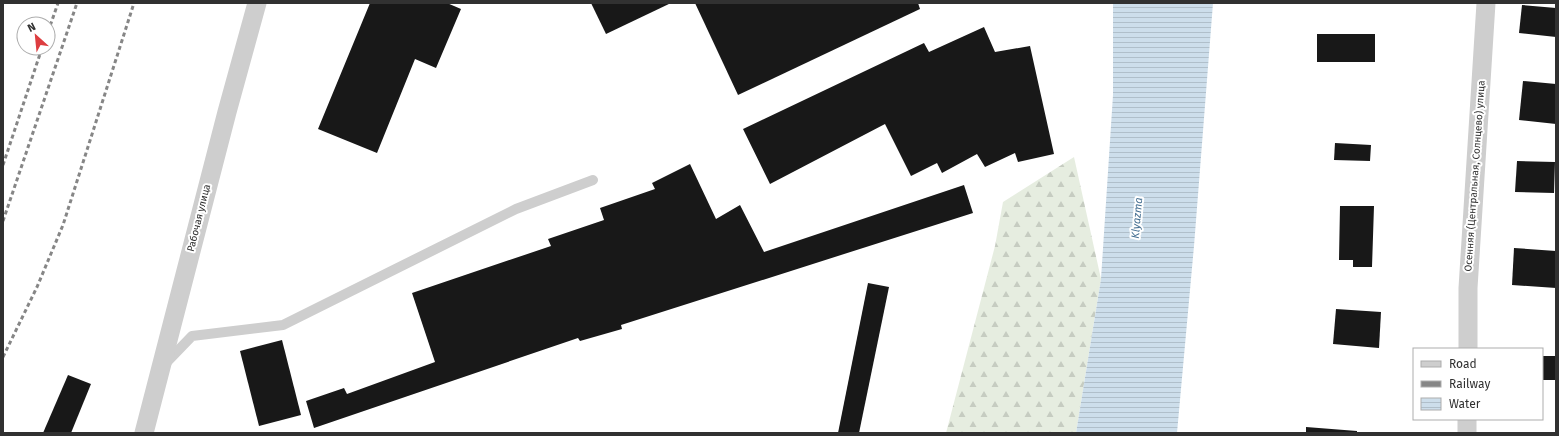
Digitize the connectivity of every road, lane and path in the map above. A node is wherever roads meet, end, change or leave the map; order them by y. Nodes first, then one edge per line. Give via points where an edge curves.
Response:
1 (257, 3) edge
2 (1486, 3) edge
3 (593, 180) dead end
4 (1468, 348) edge
5 (160, 368) junction
6 (1468, 420) edge
7 (144, 433) edge
8 (1468, 433) edge

1 - 5 street, Рабочая улица
2 - 4 street, Осенняя (Центральная, Солнцево) улица via 1468,288
3 - 5 lane via 516,209 283,325 192,336
5 - 7 street, Рабочая улица
6 - 8 street

